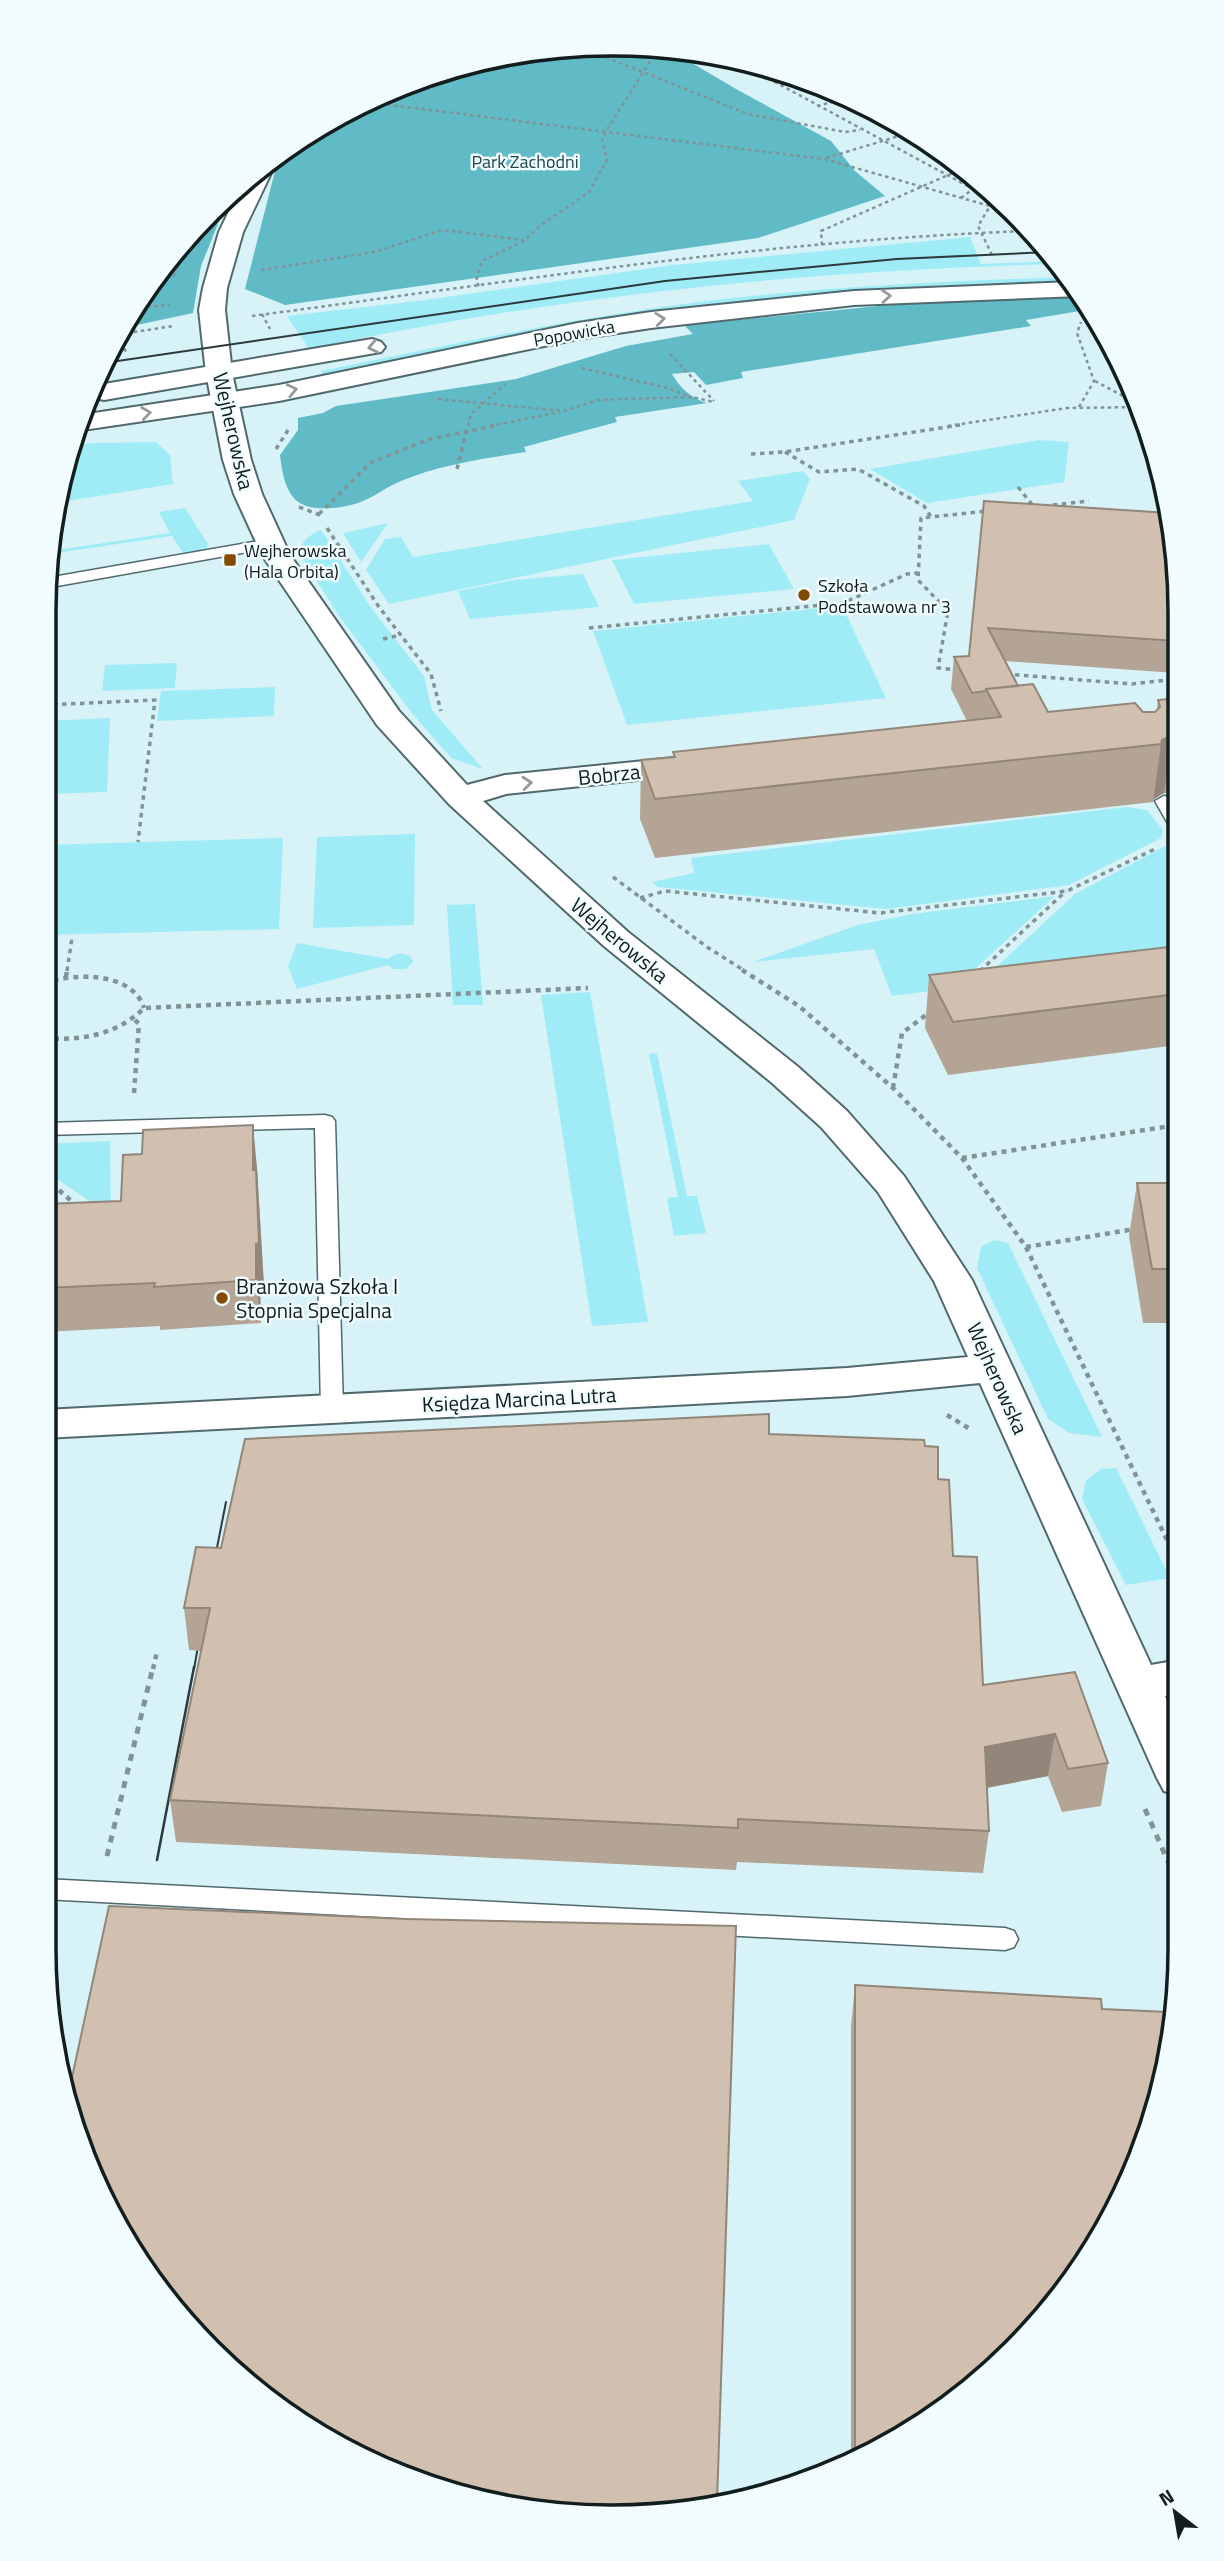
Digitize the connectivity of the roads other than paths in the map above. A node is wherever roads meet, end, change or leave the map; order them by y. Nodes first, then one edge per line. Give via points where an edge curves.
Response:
1 (252, 189) edge
2 (1051, 271) edge
3 (1064, 289) edge
4 (466, 330) dead end
5 (397, 342) dead end
6 (219, 373) junction
7 (101, 392) edge
8 (225, 402) junction
9 (90, 421) edge
10 (271, 544) junction
11 (57, 581) edge
12 (726, 762) edge
13 (460, 797) junction
14 (1164, 801) edge
15 (1168, 808) edge
16 (56, 1129) edge
17 (994, 1368) junction
18 (332, 1409) junction
19 (56, 1423) edge
20 (1168, 1679) edge
21 (1136, 1685) junction
22 (1168, 1753) edge
23 (56, 1889) edge
24 (1005, 1939) dead end

1 - 6 street, Wejherowska via 231,232 218,276 212,310
2 - 4 street, Popowicka via 907,276 766,288 610,306
8 -> 3 street, Popowicka via 651,320 854,298
5 -> 6 street
6 - 7 street
6 - 8 street, Wejherowska
9 -> 8 street, Popowicka
8 - 10 street, Wejherowska via 248,494
10 - 11 lane
10 - 13 street, Wejherowska via 301,595 388,718
13 -> 12 street, Bobrza via 505,785
13 - 17 street, Wejherowska via 616,939 834,1119 891,1184 928,1239 953,1280
14 - 15 lane
16 - 18 lane via 325,1121
17 - 18 street, Księdza Marcina Lutra via 847,1382
17 - 21 street, Wejherowska
18 - 19 street, Księdza Marcina Lutra
20 - 21 street
21 - 22 street, Wejherowska
23 - 24 lane

